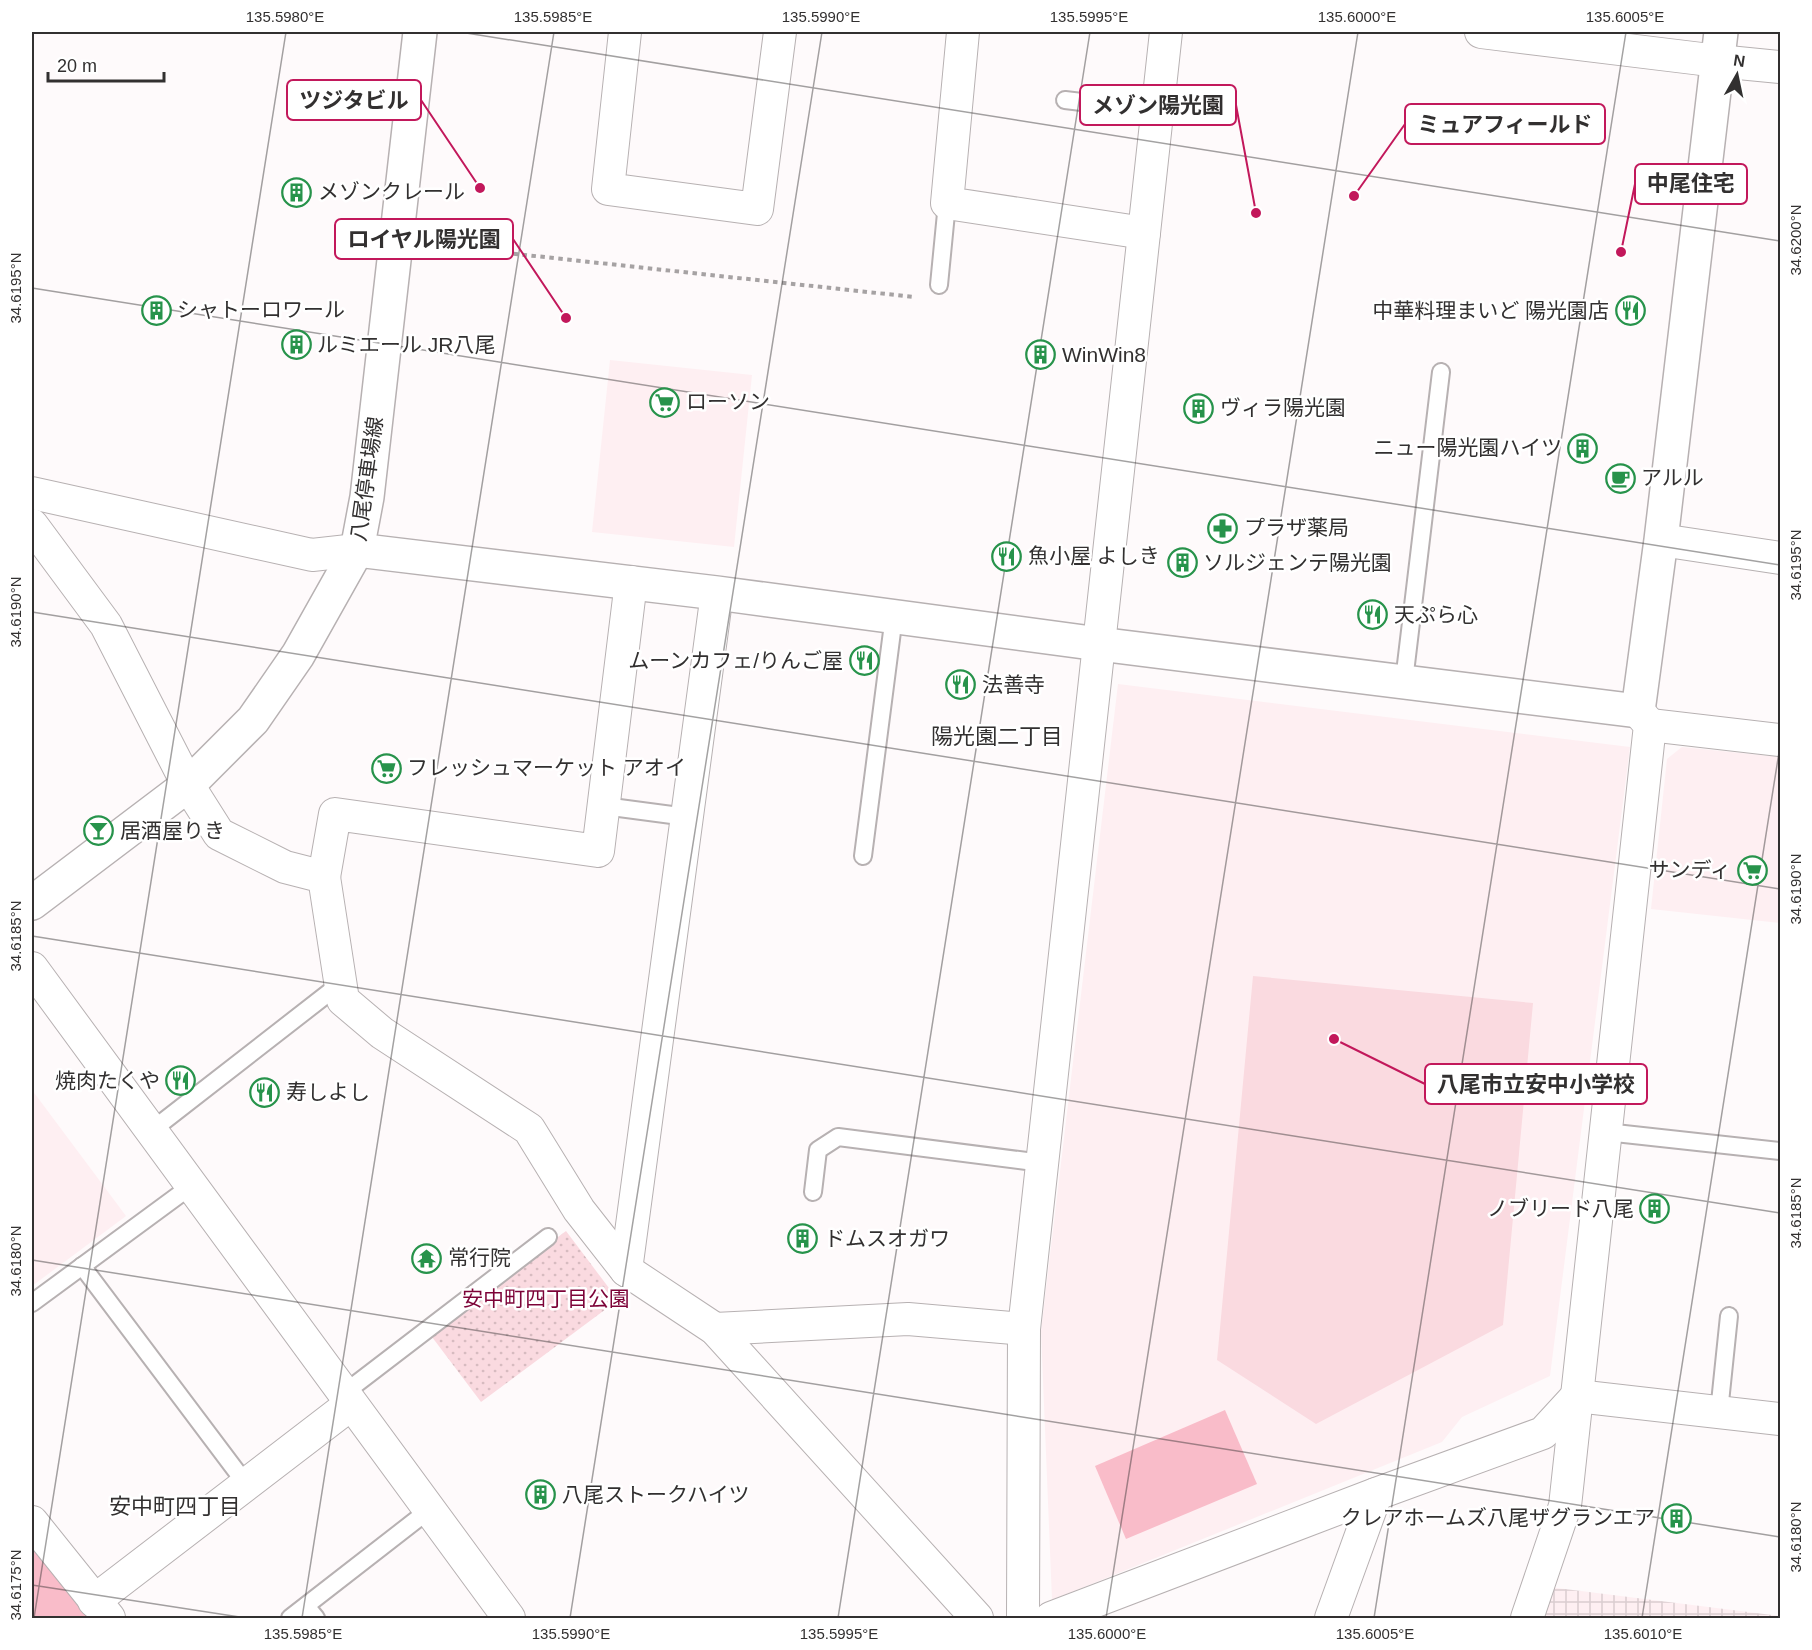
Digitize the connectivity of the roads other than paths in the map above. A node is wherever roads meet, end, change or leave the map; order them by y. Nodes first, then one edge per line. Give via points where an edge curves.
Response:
1 (420, 32) edge
2 (625, 32) edge
3 (780, 32) edge
4 (963, 32) edge
5 (1166, 32) edge
6 (1490, 32) edge
7 (1720, 46) edge
8 (1780, 67) edge
9 (1065, 100) dead end
10 (1157, 111) junction
11 (947, 203) junction
12 (1144, 232) junction
13 (939, 285) road end
14 (1441, 372) dead end
15 (32, 493) edge
16 (32, 525) edge
17 (1661, 540) junction
18 (357, 550) junction
19 (1780, 558) edge
20 (632, 582) junction
21 (717, 593) junction
22 (894, 616) junction
23 (1099, 644) junction
24 (1404, 681) junction
25 (1644, 718) junction
26 (1780, 740) edge
27 (188, 785) junction
28 (604, 806) junction
29 (687, 817) junction
30 (863, 856) dead end
31 (324, 877) junction
32 (32, 903) edge
33 (32, 968) edge
34 (340, 984) junction
35 (151, 1131) junction
36 (1606, 1132) junction
37 (1780, 1151) edge
38 (1042, 1163) junction
39 (191, 1186) junction
40 (813, 1192) dead end
41 (548, 1237) dead end
42 (82, 1266) junction
43 (626, 1270) junction
44 (32, 1303) edge
45 (1729, 1316) dead end
46 (715, 1329) junction
47 (1024, 1329) junction
48 (1577, 1396) junction
49 (347, 1399) junction
50 (1719, 1412) junction
51 (1780, 1419) edge
52 (246, 1484) junction
53 (1376, 1494) junction
54 (429, 1510) junction
55 (32, 1522) edge
56 (102, 1610) edge
57 (311, 1612) edge
58 (290, 1618) edge
59 (509, 1618) edge
60 (977, 1618) edge
61 (1023, 1618) edge
62 (1051, 1618) edge
63 (1331, 1618) edge
64 (1527, 1618) edge

1 - 18 street, 八尾停車場線 via 367,497
2 - 3 street via 608,189 757,209
4 - 11 street
5 - 10 street
6 - 7 street
7 - 8 street
7 - 17 street
9 - 10 lane
10 - 12 street
11 - 12 street
11 - 13 lane
12 - 23 street
14 - 24 lane
15 - 18 street via 312,555
16 - 27 street via 106,625
17 - 19 street
17 - 25 street
18 - 20 street
18 - 27 street, 八尾停車場線 via 298,655 253,720
20 - 21 street
20 - 28 street
21 - 22 street
21 - 29 street
22 - 23 street
22 - 30 lane
23 - 24 street
23 - 38 street
24 - 25 street
25 - 26 street
25 - 36 street
27 - 31 street via 219,834 285,867
27 - 32 street, 八尾停車場線
28 - 29 lane
28 - 31 street via 598,851 335,814
29 - 43 street
31 - 34 street
33 - 35 street
34 - 35 lane
34 - 43 street via 343,1000 382,1033 529,1129 579,1210
35 - 39 street
36 - 37 lane
36 - 48 street
38 - 40 lane via 838,1137 818,1150
38 - 47 street
39 - 42 lane
39 - 49 street
41 - 49 lane
42 - 44 lane
42 - 52 lane
43 - 46 street
45 - 50 lane
46 - 47 street via 908,1319
46 - 60 street
47 - 61 street
48 - 50 street
48 - 53 street via 1543,1433
48 - 64 street via 1565,1506
49 - 52 street
49 - 54 street
50 - 51 street
52 - 56 street
53 - 62 street
53 - 63 street
54 - 57 lane
54 - 59 street
55 - 56 street
57 - 58 lane

